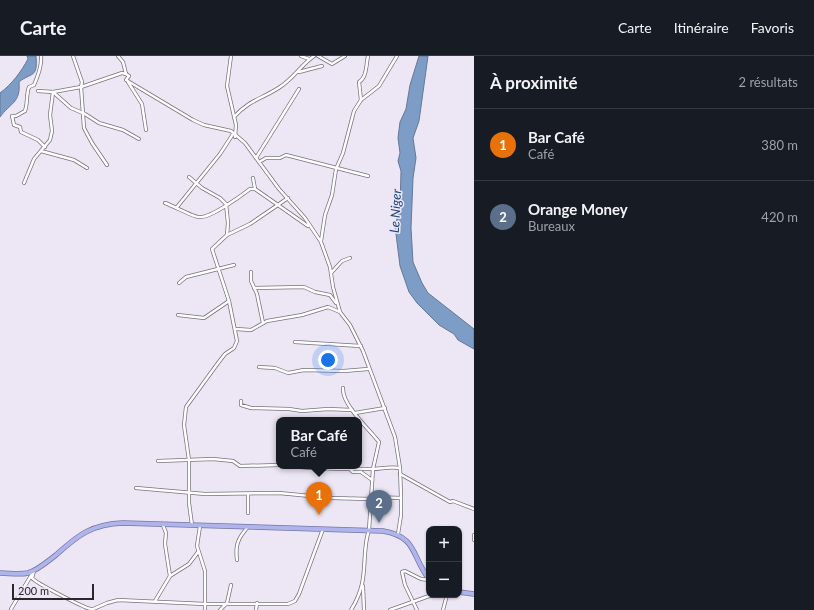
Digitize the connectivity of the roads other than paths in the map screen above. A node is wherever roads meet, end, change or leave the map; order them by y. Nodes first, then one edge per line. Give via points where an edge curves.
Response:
1 (41, 56) edge
2 (73, 56) edge
3 (118, 56) edge
4 (231, 56) edge
5 (301, 56) edge
6 (314, 56) edge
7 (318, 56) edge
8 (346, 56) edge
9 (368, 56) edge
10 (397, 56) edge
11 (309, 59) junction
12 (322, 66) dead end
13 (298, 72) junction
14 (126, 74) junction
15 (126, 80) junction
16 (81, 87) junction
17 (299, 89) dead end
18 (38, 91) dead end
19 (53, 92) junction
20 (361, 100) junction
21 (82, 112) junction
22 (234, 117) junction
23 (146, 130) dead end
24 (233, 134) junction
25 (236, 137) junction
26 (139, 138) dead end
27 (45, 147) junction
28 (41, 151) junction
29 (256, 158) junction
30 (259, 162) junction
31 (107, 165) dead end
32 (87, 168) dead end
33 (336, 169) junction
34 (368, 176) dead end
35 (189, 177) dead end
36 (253, 178) dead end
37 (24, 183) dead end
38 (196, 183) junction
39 (255, 189) junction
40 (288, 198) junction
41 (165, 203) dead end
42 (226, 204) junction
43 (279, 205) junction
44 (178, 207) junction
45 (312, 231) junction
46 (227, 235) junction
47 (321, 242) junction
48 (350, 258) dead end
49 (234, 265) dead end
50 (217, 268) junction
51 (251, 272) dead end
52 (330, 274) junction
53 (179, 283) dead end
54 (254, 288) junction
55 (229, 301) junction
56 (338, 305) junction
57 (340, 312) junction
58 (178, 315) dead end
59 (263, 323) junction
60 (236, 329) junction
61 (295, 342) dead end
62 (361, 346) junction
63 (259, 367) dead end
64 (368, 369) junction
65 (343, 388) dead end
66 (241, 401) dead end
67 (385, 408) junction
68 (354, 412) junction
69 (358, 417) edge
70 (362, 422) edge
71 (189, 460) junction
72 (158, 461) dead end
73 (276, 465) edge
74 (400, 468) junction
75 (350, 469) joint
76 (373, 469) junction
77 (400, 474) junction
78 (372, 480) junction
79 (136, 488) dead end
80 (190, 493) junction
81 (248, 494) junction
82 (371, 498) junction
83 (401, 498) junction
84 (474, 509) edge
85 (248, 513) dead end
86 (162, 524) junction
87 (192, 526) junction
88 (200, 526) junction
89 (248, 527) junction
90 (323, 529) junction
91 (369, 530) junction
92 (398, 534) junction
93 (474, 535) edge
94 (474, 540) edge
95 (198, 552) junction
96 (237, 560) dead end
97 (33, 572) junction
98 (0, 573) edge
99 (426, 573) edge
100 (170, 576) junction
101 (426, 579) edge
102 (362, 584) junction
103 (231, 585) dead end
104 (462, 592) edge
105 (474, 594) edge
106 (426, 597) edge
107 (446, 598) edge
108 (155, 601) junction
109 (412, 601) junction
110 (227, 603) junction
111 (257, 603) junction
112 (205, 604) junction
113 (11, 609) dead end
114 (91, 610) edge
115 (205, 610) edge
116 (220, 610) edge
117 (256, 610) edge
118 (351, 610) edge
119 (364, 610) edge
120 (390, 610) edge
121 (417, 610) edge
122 (443, 610) edge

1 - 27 street via 42,63 37,78 26,94 28,100 25,111 12,116 14,125
2 - 16 street via 82,82
3 - 14 street via 123,62
4 - 22 street via 227,86
5 - 11 street
6 - 11 street
7 - 8 street via 332,64
9 - 20 street via 365,75 358,82
10 - 20 street via 379,86
11 - 13 street
12 - 13 street
13 - 22 street via 280,87 242,108
14 - 15 street via 129,76
14 - 16 street via 108,76
15 - 23 street via 142,104
15 - 24 street via 193,120 231,131
16 - 19 street
16 - 21 street
17 - 29 street
18 - 19 street
19 - 21 street via 71,108
19 - 27 street via 50,115 52,131
20 - 33 street via 354,111
21 - 26 street via 100,123
21 - 31 street via 84,128
22 - 25 street
24 - 25 street
24 - 38 street
25 - 29 street via 245,143
27 - 28 street
28 - 32 street via 74,160
28 - 37 street via 31,165
29 - 30 street
30 - 33 street via 266,158 280,158 286,155
30 - 40 street
33 - 34 street
33 - 47 street via 332,195 323,221
35 - 38 street
36 - 39 street
38 - 42 street
38 - 44 street
39 - 42 street via 250,189
39 - 43 street
40 - 43 street
40 - 45 street
41 - 44 street
42 - 44 street via 204,217 194,216
42 - 46 street
43 - 45 street via 302,220
43 - 46 street
45 - 47 street
46 - 50 street via 212,249
47 - 52 street via 329,262
48 - 52 street via 342,261
49 - 50 street
50 - 53 street via 186,277
50 - 55 street
51 - 54 street
52 - 56 street
54 - 56 street via 304,287 330,295
54 - 59 street
55 - 58 street via 204,318
55 - 60 street
56 - 57 street
57 - 59 street via 328,307
57 - 62 street
59 - 60 street via 251,330
60 - 71 street via 236,344 218,363 186,407 184,425
61 - 62 street
62 - 64 street
63 - 64 street via 275,368 288,373 304,370
64 - 67 street
65 - 68 street via 344,398
66 - 68 street via 241,405 251,408 302,411 337,408
67 - 68 street
67 - 74 street via 395,437
68 - 69 street
70 - 76 street via 379,442
71 - 72 street
71 - 73 street via 233,461 240,466
71 - 80 street
74 - 76 street
74 - 77 street
75 - 76 street
75 - 78 street via 353,472 361,472
76 - 78 street
77 - 83 street
77 - 84 street via 450,502
78 - 82 street
79 - 80 street
80 - 81 street
80 - 87 street
81 - 82 street via 279,493 331,498
81 - 85 street
82 - 83 street
82 - 91 street
83 - 92 street
86 - 87 highway
86 - 97 highway via 123,523 94,527 80,534
86 - 100 street via 166,533 165,544
87 - 88 highway
88 - 89 highway
88 - 95 street
89 - 90 highway
89 - 96 street via 236,545
90 - 91 highway
90 - 111 street via 300,594 295,601 288,604
91 - 92 highway
91 - 102 street
92 - 99 highway via 411,545
93 - 94 street
95 - 100 street via 189,564
95 - 112 street via 205,571
97 - 98 highway
97 - 113 street
97 - 114 street via 32,578 37,583
100 - 108 street
101 - 109 street via 402,572
102 - 118 street
102 - 119 street
103 - 110 street
104 - 105 highway
106 - 109 street
107 - 122 street
108 - 112 street
108 - 114 street via 112,601
109 - 120 street
109 - 121 street
110 - 111 street
110 - 112 street
110 - 116 street
111 - 117 street
112 - 115 street

